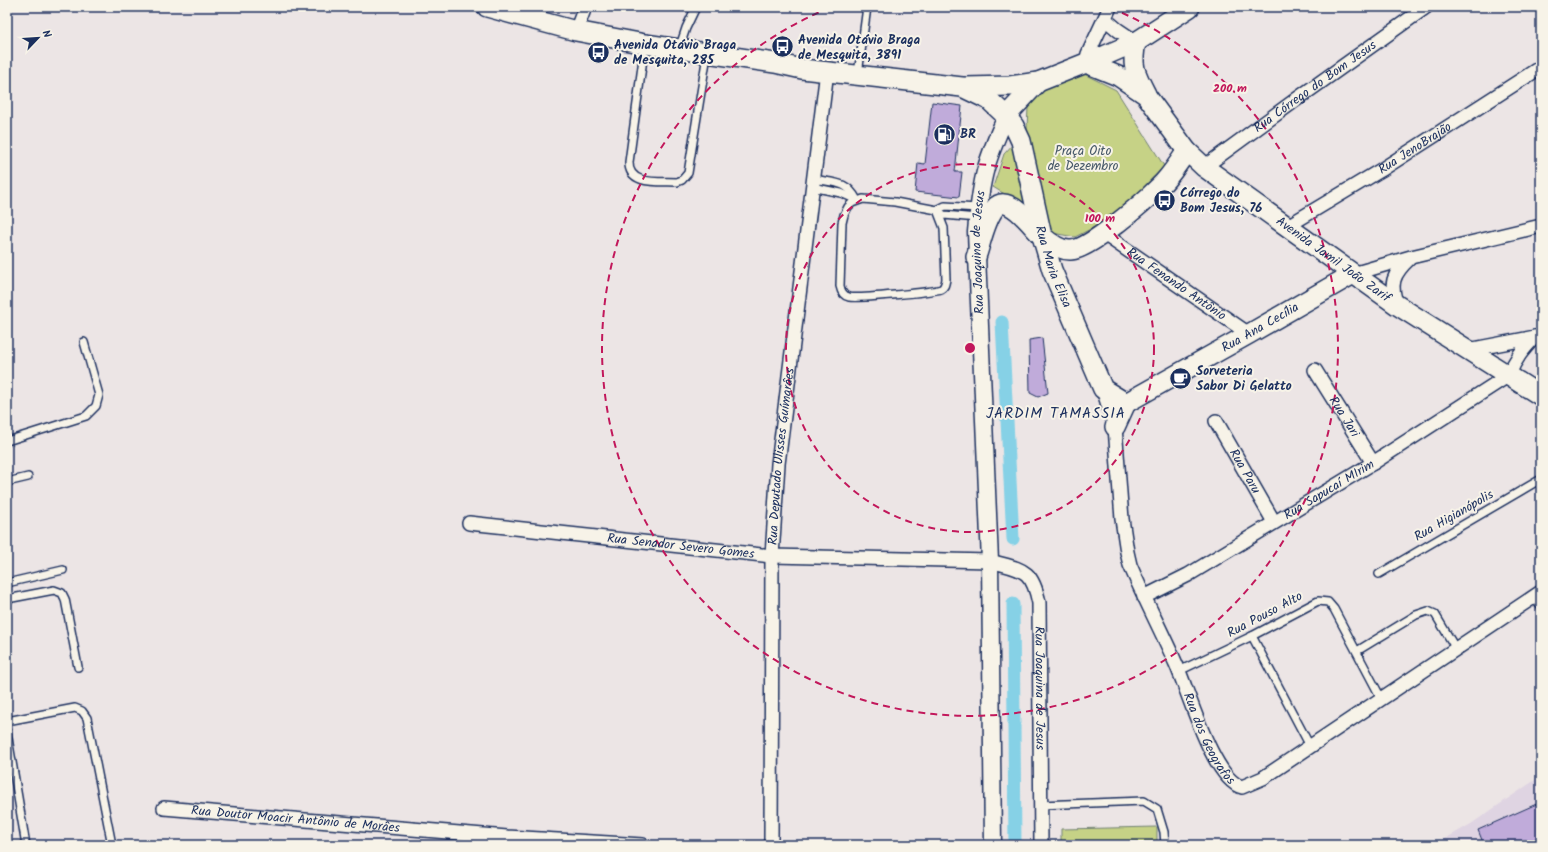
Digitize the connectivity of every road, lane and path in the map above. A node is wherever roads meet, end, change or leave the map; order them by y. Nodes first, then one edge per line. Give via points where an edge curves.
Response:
1 (487, 7) edge
2 (585, 7) edge
3 (696, 7) edge
4 (867, 7) edge
5 (1190, 7) edge
6 (1426, 7) edge
7 (1108, 13) edge
8 (576, 31) junction
9 (1136, 42) junction
10 (645, 44) junction
11 (679, 49) junction
12 (707, 54) junction
13 (1086, 63) junction
14 (1541, 67) edge
15 (827, 71) junction
16 (858, 74) junction
17 (1038, 82) junction
18 (962, 86) junction
19 (1146, 95) junction
20 (1006, 116) junction
21 (1187, 151) junction
22 (1204, 167) junction
23 (813, 183) junction
24 (857, 200) junction
25 (937, 210) junction
26 (978, 213) junction
27 (1541, 226) edge
28 (1286, 227) junction
29 (1104, 234) junction
30 (1042, 236) junction
31 (976, 257) junction
32 (1411, 257) junction
33 (1353, 274) junction
34 (1397, 305) junction
35 (1249, 334) junction
36 (1538, 336) edge
37 (84, 342) dead end
38 (1468, 350) junction
39 (1315, 370) dead end
40 (1509, 375) junction
41 (1103, 388) junction
42 (1541, 396) edge
43 (1126, 403) junction
44 (1216, 421) dead end
45 (1115, 427) junction
46 (7, 441) edge
47 (1373, 463) junction
48 (28, 477) dead end
49 (1541, 479) edge
50 (7, 482) edge
51 (1274, 522) junction
52 (469, 523) dead end
53 (772, 556) junction
54 (990, 561) junction
55 (63, 570) dead end
56 (1379, 574) dead end
57 (7, 583) edge
58 (1144, 597) junction
59 (7, 599) edge
60 (1538, 599) edge
61 (1252, 636) junction
62 (1456, 648) junction
63 (1357, 651) junction
64 (78, 667) dead end
65 (1180, 671) junction
66 (1381, 698) junction
67 (7, 721) edge
68 (7, 732) edge
69 (1310, 746) junction
70 (1039, 805) junction
71 (164, 808) dead end
72 (26, 845) edge
73 (112, 845) edge
74 (643, 845) edge
75 (771, 845) edge
76 (993, 845) edge
77 (1041, 845) edge
78 (1165, 845) edge

1 - 8 main road
2 - 8 street
3 - 11 lane
4 - 16 lane
5 - 9 main road
6 - 22 street, Rua Córrego do Bom Jesus
7 - 9 street via 1118,30
7 - 13 street
8 - 10 main road
9 - 13 main road
9 - 19 main road via 1133,61
10 - 11 main road
10 - 12 lane via 629,162 631,173 640,180 677,182 688,173
11 - 12 main road
12 - 15 main road
13 - 17 main road
13 - 19 main road, Avenida Jamil João Zarif via 1118,76
14 - 28 street, Rua JenoBrajão via 1381,170
15 - 16 main road
15 - 23 street, Rua Deputado Ulisses Guímarâes
16 - 18 main road
17 - 18 main road via 1010,86
17 - 20 main road
18 - 20 main road, Rua Maria Elisa via 989,100
19 - 21 main road, Avenida Jamil João Zarif
20 - 26 street, Rua Joaquina de Jesus via 986,168
20 - 30 main road, Rua Maria Elisa via 1021,141
21 - 22 main road, Avenida Jamil João Zarif
21 - 29 main road via 1160,187
22 - 28 main road, Avenida Jamil João Zarif
23 - 24 lane
23 - 53 street, Rua Deputado Ulisses Guímarâes via 778,464
24 - 25 lane via 895,202
24 - 25 lane via 848,207 842,223 840,286 844,295 849,297 942,289 946,279 944,228
25 - 26 lane via 944,215
25 - 26 lane via 945,206
26 - 31 street, Rua Joaquina de Jesus
27 - 32 street
28 - 33 main road, Avenida Jamil João Zarif
29 - 30 main road via 1071,250 1056,245
29 - 35 street, Rua Fenando Antônio
30 - 31 main road via 1012,207 999,205 991,214
30 - 41 main road, Rua Maria Elisa via 1052,270
31 - 54 street, Rua Joaquina de Jesus
32 - 33 street
32 - 34 street via 1396,272 1393,281 1392,290
33 - 34 main road, Avenida Jamil João Zarif
33 - 35 main road, Rua Ana Cecília
34 - 38 main road, Avenida Jamil João Zarif
35 - 43 main road, Rua Ana Cecília
36 - 38 street
36 - 40 street via 1522,349
37 - 46 lane via 99,395 96,406 86,416
38 - 40 main road, Avenida Jamil João Zarif
39 - 47 street, Rua Jari
40 - 42 main road, Avenida Jamil João Zarif
40 - 47 street, Rua Sapucaí MIrim
41 - 43 main road
41 - 45 street, Rua dos Geografos
43 - 45 main road
44 - 51 street, Rua Paru
45 - 58 street, Rua dos Geografos via 1126,552
47 - 51 street, Rua Sapucaí MIrim
48 - 50 lane
49 - 56 lane, Rua Higianópolis
51 - 58 street, Rua Sapucaí MIrim via 1188,575
52 - 53 street, Rua Senador Severo Gomes
53 - 54 street, Rua Senador Severo Gomes
53 - 75 street, Rua Deputado Ulisses Guímarâes
54 - 70 street, Rua Joaquina de Jesus via 1026,573 1032,578 1036,589
54 - 76 street, Rua Joaquina de Jesus
55 - 57 lane
58 - 65 street, Rua dos Geografos
59 - 64 lane via 54,590 62,593 66,599
60 - 62 street, Rua dos Geografos
61 - 63 lane, Rua Pouso Alto via 1323,600 1334,609
61 - 65 lane, Rua Pouso Alto
61 - 69 lane
62 - 63 lane via 1435,614 1428,610
62 - 66 street, Rua dos Geografos
63 - 66 lane, Rua Pouso Alto
65 - 69 street, Rua dos Geografos via 1192,709 1209,746 1228,778 1236,785 1242,787 1263,778
66 - 69 street, Rua dos Geografos
67 - 73 lane via 75,708 82,711 87,718
68 - 72 lane
70 - 77 street, Rua Joaquina de Jesus
70 - 78 lane via 1144,801 1157,809
71 - 74 street, Rua Doutor Moacir Antônio de Morâes via 508,837

